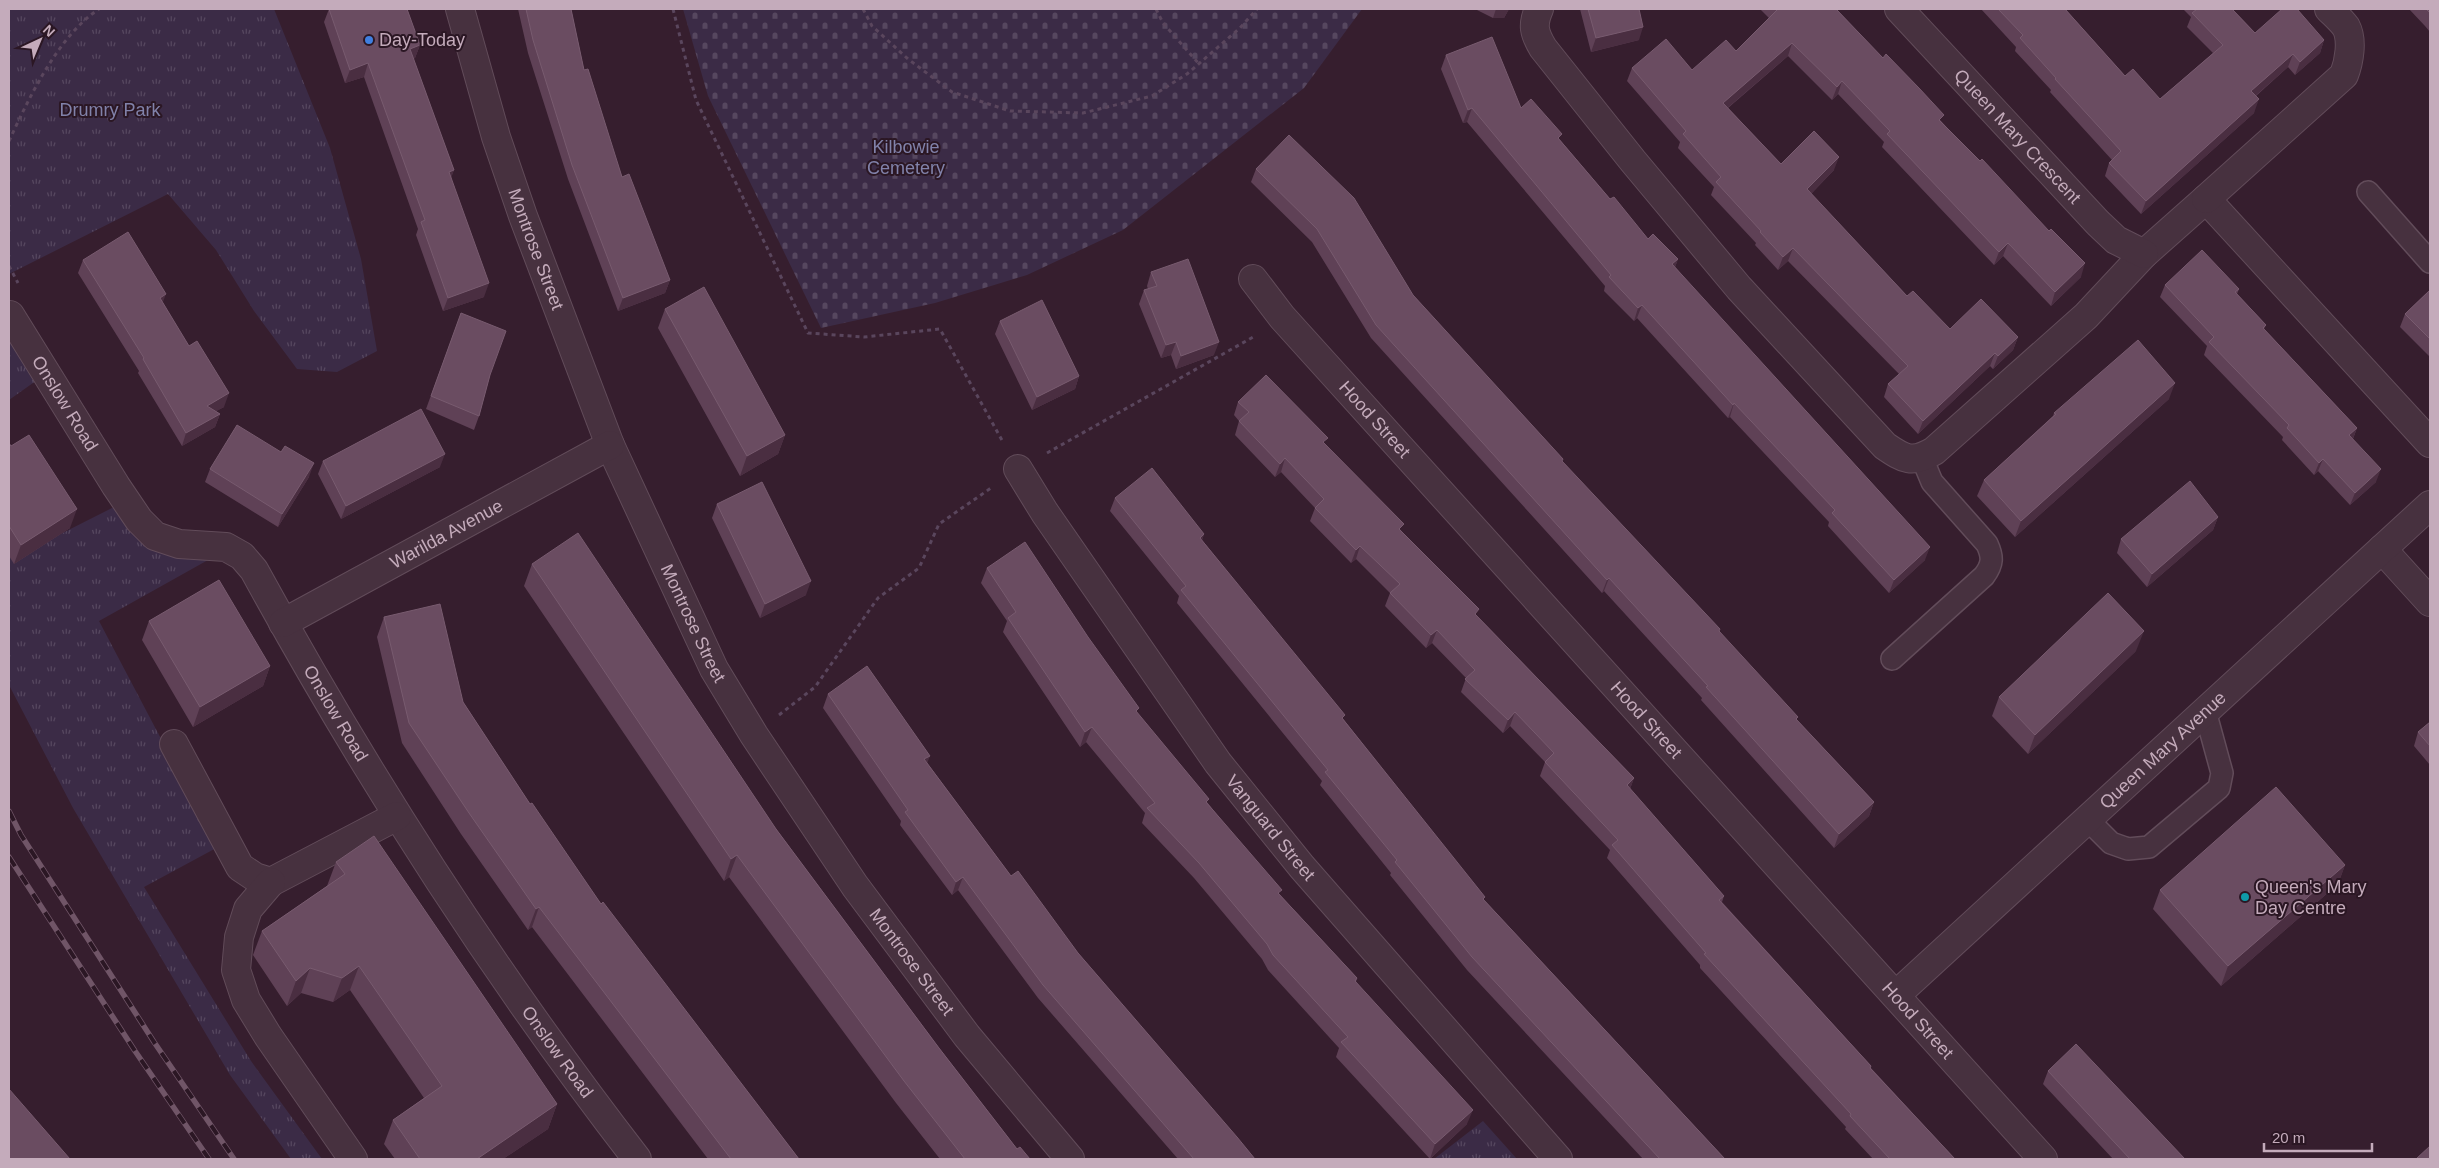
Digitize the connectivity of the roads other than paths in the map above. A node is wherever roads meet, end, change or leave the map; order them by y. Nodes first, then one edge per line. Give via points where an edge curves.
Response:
1 (460, 9) edge
2 (1539, 9) edge
3 (1899, 9) edge
4 (2329, 9) edge
5 (2368, 192) dead end
6 (2206, 199) junction
7 (2144, 254) junction
8 (2430, 262) edge
9 (1252, 279) dead end
10 (10, 315) dead end
11 (2430, 443) edge
12 (610, 445) junction
13 (1922, 458) junction
14 (1018, 469) road end
15 (2430, 505) edge
16 (2382, 549) junction
17 (2430, 602) edge
18 (283, 623) junction
19 (1892, 659) dead end
20 (2205, 711) junction
21 (174, 744) dead end
22 (397, 816) junction
23 (2088, 820) junction
24 (271, 882) junction
25 (1896, 995) junction
26 (353, 1159) edge
27 (637, 1159) edge
28 (1070, 1159) edge
29 (1558, 1159) edge
30 (2043, 1159) edge

1 - 12 street, Montrose Street via 496,137 523,216
2 - 13 street via 1533,23 1543,48 1739,288 1885,446 1912,460
3 - 7 street, Queen Mary Crescent via 2098,223 2116,240
4 - 6 street via 2345,26 2349,36 2348,66 2344,75
5 - 8 lane
6 - 7 street
6 - 11 street
7 - 13 street via 2086,316 1934,452
9 - 25 street, Hood Street via 1282,317
10 - 18 street, Onslow Road via 139,520 155,536 179,544 226,547 242,556 254,570
12 - 18 street, Warilda Avenue
12 - 28 street, Montrose Street via 714,669 754,735 855,886 967,1036
13 - 19 lane via 1932,482 1987,544 1992,556 1991,566
14 - 29 street, Vanguard Street via 1045,513 1218,762 1302,867
15 - 16 street, Queen Mary Avenue
16 - 17 street
16 - 20 street, Queen Mary Avenue
18 - 22 street, Onslow Road
20 - 23 street, Queen Mary Avenue
20 - 23 lane via 2222,773 2219,788 2149,848 2128,849 2111,843
21 - 24 street via 240,867
22 - 24 street
22 - 27 street, Onslow Road via 582,1088
23 - 25 street, Queen Mary Avenue
24 - 26 street via 248,909 239,936 236,970 246,1000 268,1036
25 - 30 street, Hood Street

